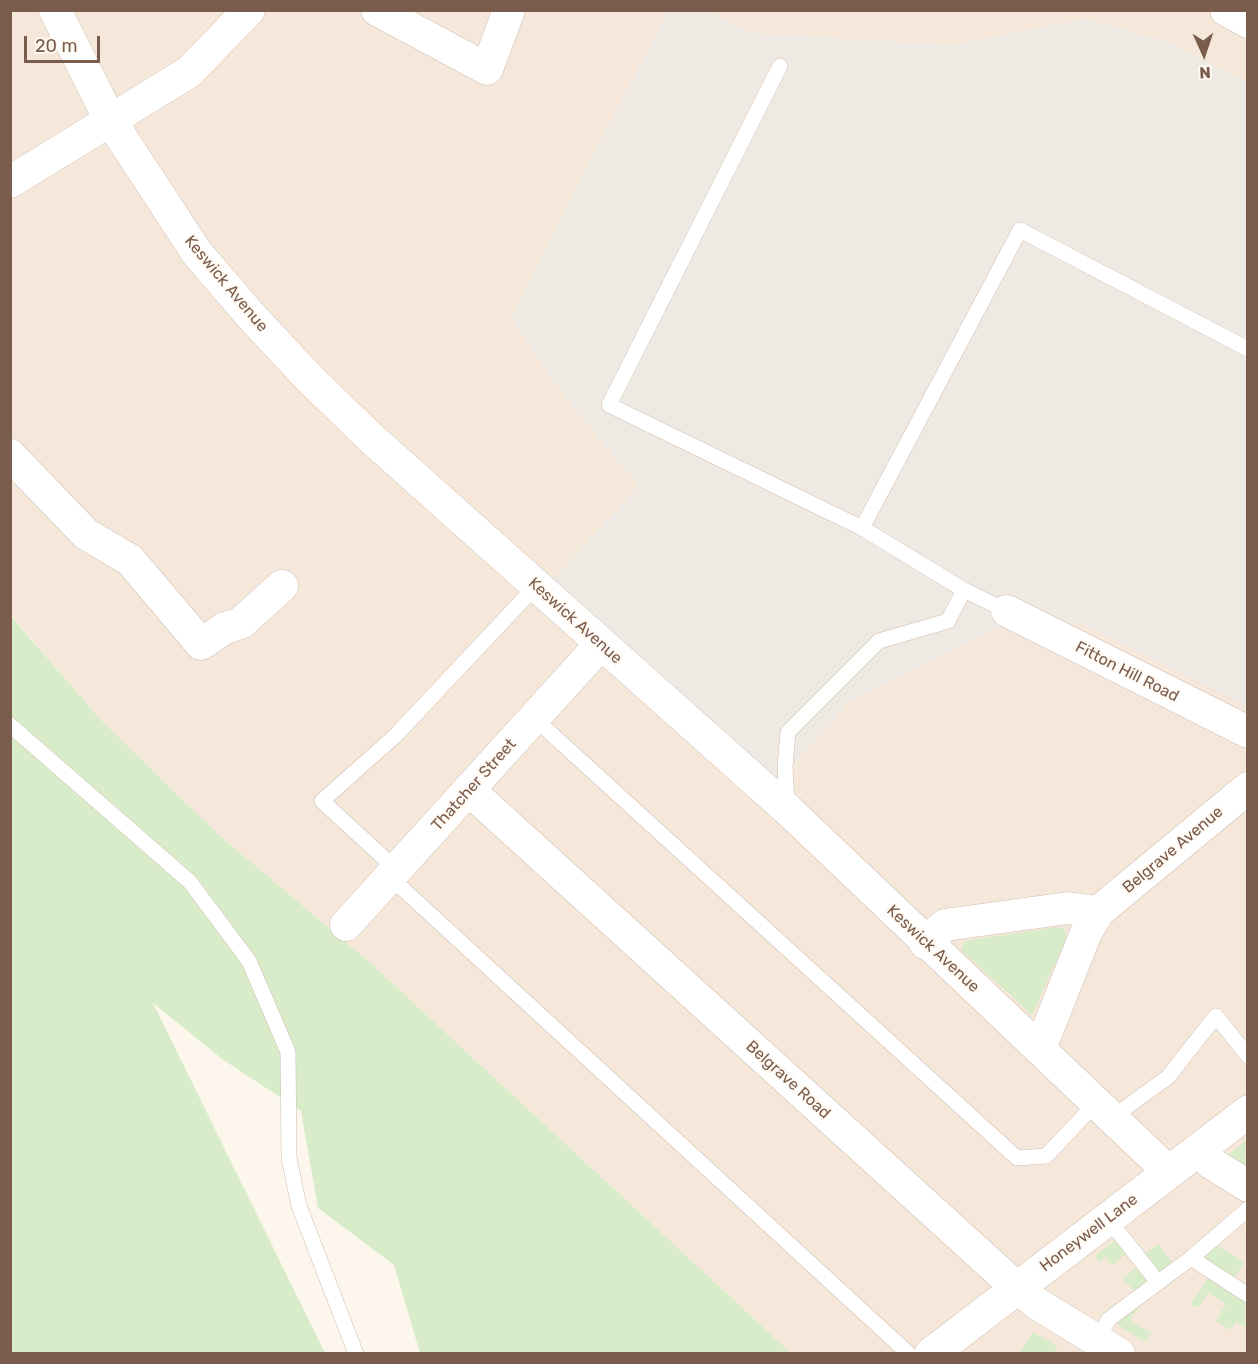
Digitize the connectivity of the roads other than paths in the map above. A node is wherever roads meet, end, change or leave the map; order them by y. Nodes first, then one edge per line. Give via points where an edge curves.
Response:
1 (55, 10) edge
2 (249, 10) edge
3 (377, 10) edge
4 (509, 10) edge
5 (1226, 10) edge
6 (1248, 22) edge
7 (780, 66) dead end
8 (110, 120) junction
9 (10, 182) edge
10 (1248, 349) edge
11 (10, 455) edge
12 (862, 528) junction
13 (282, 586) dead end
14 (536, 586) junction
15 (964, 590) junction
16 (1007, 611) joint
17 (601, 644) junction
18 (534, 718) junction
19 (10, 724) edge
20 (1248, 732) edge
21 (1248, 788) edge
22 (470, 790) junction
23 (787, 809) junction
24 (394, 874) junction
25 (1098, 912) junction
26 (346, 925) dead end
27 (925, 943) junction
28 (1040, 1049) junction
29 (1248, 1056) edge
30 (1105, 1109) junction
31 (1248, 1112) edge
32 (1199, 1149) junction
33 (1169, 1172) junction
34 (1248, 1186) edge
35 (1248, 1209) edge
36 (1108, 1219) junction
37 (1191, 1258) junction
38 (1157, 1281) junction
39 (1016, 1287) junction
40 (1248, 1295) edge
41 (1108, 1347) edge
42 (356, 1353) edge
43 (909, 1353) edge
44 (931, 1353) edge

1 - 8 street, Keswick Avenue
2 - 8 street via 189,72
3 - 4 street via 487,69
5 - 6 street
7 - 12 lane via 609,405
8 - 9 street
8 - 14 street, Keswick Avenue via 197,253 252,317 371,438
10 - 12 lane via 1020,230
11 - 13 street via 86,534 130,560 201,644 225,628 242,623
12 - 15 lane
14 - 17 street, Keswick Avenue
14 - 24 lane via 395,736 322,801
15 - 16 lane
15 - 23 lane via 948,621 879,641 788,732
16 - 20 street, Fitton Hill Road
17 - 18 street, Thatcher Street
17 - 23 street, Keswick Avenue
18 - 22 street, Thatcher Street
18 - 30 lane via 1017,1158 1046,1156
19 - 42 lane via 190,882 249,962 288,1052 289,1158 299,1206
21 - 25 street, Belgrave Avenue
22 - 24 street, Thatcher Street
22 - 39 street, Belgrave Road
23 - 27 street, Keswick Avenue
24 - 26 street, Thatcher Street
24 - 43 lane
25 - 27 street via 1068,908 945,924
25 - 28 street, Belgrave Avenue via 1085,935
27 - 28 street, Keswick Avenue
28 - 30 street, Keswick Avenue
29 - 30 lane via 1216,1016 1168,1077
30 - 33 street, Keswick Avenue
31 - 32 street, Honeywell Lane
32 - 33 street, Honeywell Lane
32 - 34 street via 1211,1163
33 - 36 street, Honeywell Lane
35 - 37 lane
36 - 38 lane
36 - 39 street, Honeywell Lane
37 - 38 lane
37 - 40 lane
38 - 41 lane via 1109,1319
39 - 41 street, Belgrave Road
39 - 44 street, Honeywell Lane

